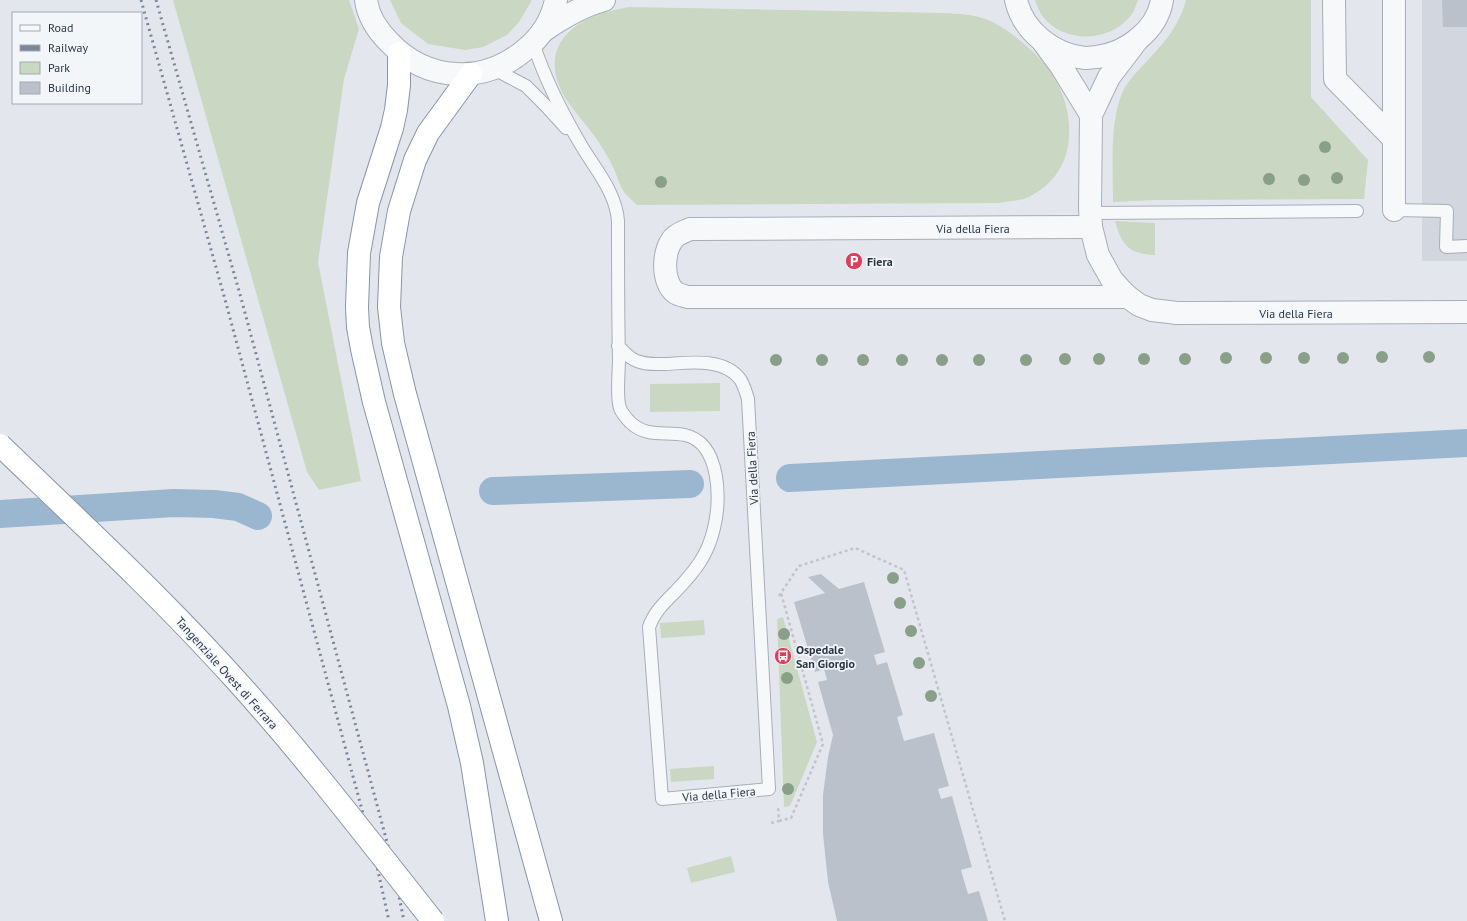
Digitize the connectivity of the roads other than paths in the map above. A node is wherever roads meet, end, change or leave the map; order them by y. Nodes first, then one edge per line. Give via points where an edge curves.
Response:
1 (366, 0) edge
2 (556, 0) edge
3 (604, 0) edge
4 (1016, 0) edge
5 (1162, 0) edge
6 (1334, 0) edge
7 (1394, 0) edge
8 (538, 37) junction
9 (1138, 39) junction
10 (1044, 42) junction
11 (399, 53) junction
12 (494, 69) junction
13 (471, 74) junction
14 (1091, 115) junction
15 (1394, 139) junction
16 (581, 145) junction
17 (1394, 210) joint
18 (1357, 211) dead end
19 (1091, 220) junction
20 (1467, 246) edge
21 (1128, 297) junction
22 (1467, 312) edge
23 (618, 346) junction
24 (0, 444) edge
25 (433, 921) edge
26 (497, 921) edge
27 (551, 921) edge

1 - 11 street via 379,32
2 - 8 street
3 - 8 street via 568,15
4 - 10 street, Via della Fiera via 1027,24
5 - 9 street, Via della Fiera via 1150,27
6 - 15 street via 1335,79
7 - 15 street
8 - 12 street via 515,58
8 - 16 lane via 554,98
9 - 10 street, Via della Fiera via 1125,49 1104,56 1085,58 1065,53
9 - 14 street, Via della Fiera via 1110,77
10 - 14 street, Via della Fiera
11 - 13 street via 421,67 446,73
11 - 26 highway via 396,110 368,203 359,254 358,328 374,402 459,706 472,763
12 - 13 street
12 - 16 lane via 526,86
13 - 27 highway via 428,133 415,160 399,211 391,257 390,324 405,394
14 - 19 street, Via della Fiera
15 - 17 street
16 - 23 lane, Via della Fiera via 609,190 618,212
17 - 20 lane via 1447,211 1446,246
18 - 19 lane, Via della Fiera
19 - 21 street, Via della Fiera via 1101,262 1112,280
19 - 21 street, Via della Fiera via 690,229 675,236 667,248 666,272 676,293 688,297
21 - 22 street, Via della Fiera via 1152,310 1176,313
23 - 23 lane, Via della Fiera via 620,408 636,427 644,431 686,435 698,440 714,466 718,494 715,527 707,552 696,569 659,608 649,627 662,799 769,789 748,399 745,389 740,379 729,370 715,364 647,364 636,361
24 - 25 highway, Tangenziale Ovest di Ferrara, bridge via 187,626 294,747

